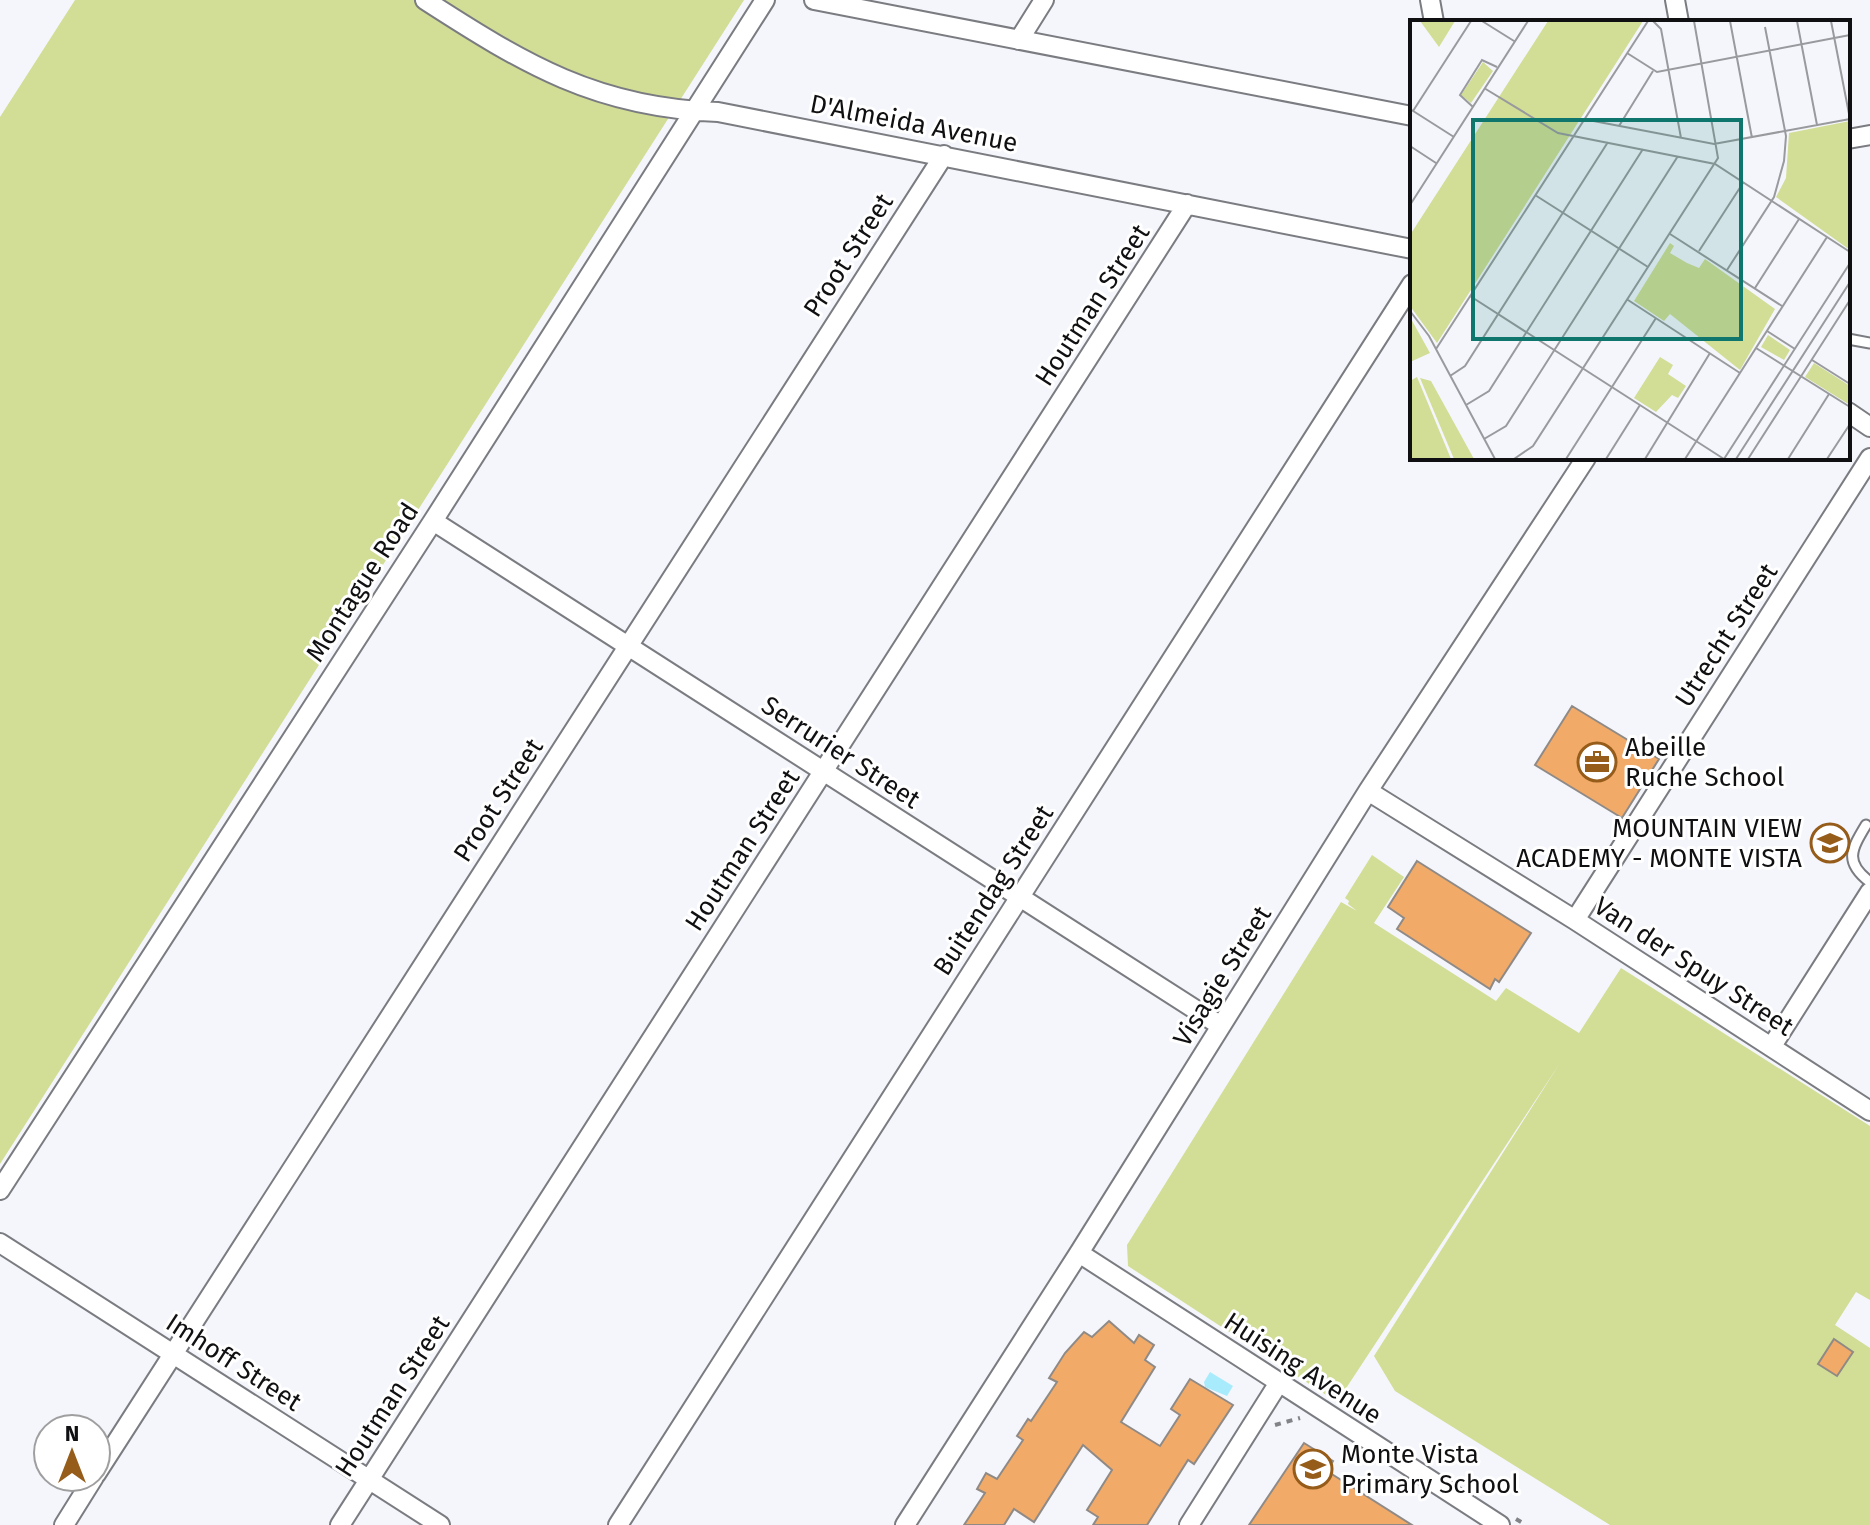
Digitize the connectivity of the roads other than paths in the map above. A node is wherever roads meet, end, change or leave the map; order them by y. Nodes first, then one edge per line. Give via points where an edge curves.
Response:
1 (425, 0) edge
2 (765, 0) edge
3 (814, 0) edge
4 (1044, 0) edge
5 (1430, 0) edge
6 (1675, 0) edge
7 (1434, 20) edge
8 (1679, 20) edge
9 (1019, 40) junction
10 (696, 111) junction
11 (1410, 116) edge
12 (1870, 135) edge
13 (1850, 139) edge
14 (944, 155) junction
15 (1187, 204) junction
16 (1410, 249) edge
17 (1410, 287) edge
18 (1850, 339) edge
19 (1870, 343) edge
20 (1850, 413) edge
21 (1870, 427) edge
22 (1870, 458) edge
23 (1585, 460) edge
24 (433, 521) junction
25 (628, 646) junction
26 (824, 771) junction
27 (1368, 791) junction
28 (1866, 825) dead end
29 (1870, 882) edge
30 (1870, 892) edge
31 (1019, 897) junction
32 (1575, 920) junction
33 (1221, 1026) junction
34 (1772, 1046) junction
35 (1870, 1111) edge
36 (0, 1190) edge
37 (0, 1243) edge
38 (1079, 1253) junction
39 (171, 1354) junction
40 (1278, 1384) junction
41 (112, 1448) edge
42 (369, 1480) junction
43 (84, 1493) edge
44 (64, 1525) edge
45 (340, 1525) edge
46 (440, 1525) edge
47 (618, 1525) edge
48 (905, 1525) edge
49 (1189, 1525) edge
50 (1500, 1525) edge

1 - 10 street, D'Almeida Avenue via 492,44 573,84 627,101
2 - 10 street, Montague Road
3 - 9 street
4 - 9 street
5 - 7 street
6 - 8 street
9 - 11 street
10 - 14 street, D'Almeida Avenue
10 - 24 street, Montague Road
12 - 13 street
14 - 15 street, D'Almeida Avenue
14 - 25 street, Proot Street
15 - 16 street, D'Almeida Avenue
15 - 26 street, Houtman Street
17 - 31 street, Buitendag Street
18 - 19 lane
20 - 21 street
22 - 32 street, Utrecht Street
23 - 27 street, Visagie Street
24 - 25 street, Serrurier Street
24 - 36 street, Montague Road
25 - 26 street, Serrurier Street
25 - 39 street, Proot Street
26 - 31 street, Serrurier Street
26 - 42 street, Houtman Street
27 - 32 street, Van der Spuy Street
27 - 33 street, Visagie Street
28 - 29 lane via 1852,862
30 - 34 street
31 - 33 street, Serrurier Street
31 - 47 street, Buitendag Street
32 - 34 street, Van der Spuy Street
33 - 38 street, Visagie Street
34 - 35 street, Van der Spuy Street
37 - 39 street, Imhoff Street
38 - 40 street, Huising Avenue
38 - 48 street, Visagie Street
39 - 41 street, Proot Street
39 - 42 street, Imhoff Street
40 - 49 street
40 - 50 street, Huising Avenue
42 - 45 street, Houtman Street
42 - 46 street, Imhoff Street
43 - 44 street, Proot Street

